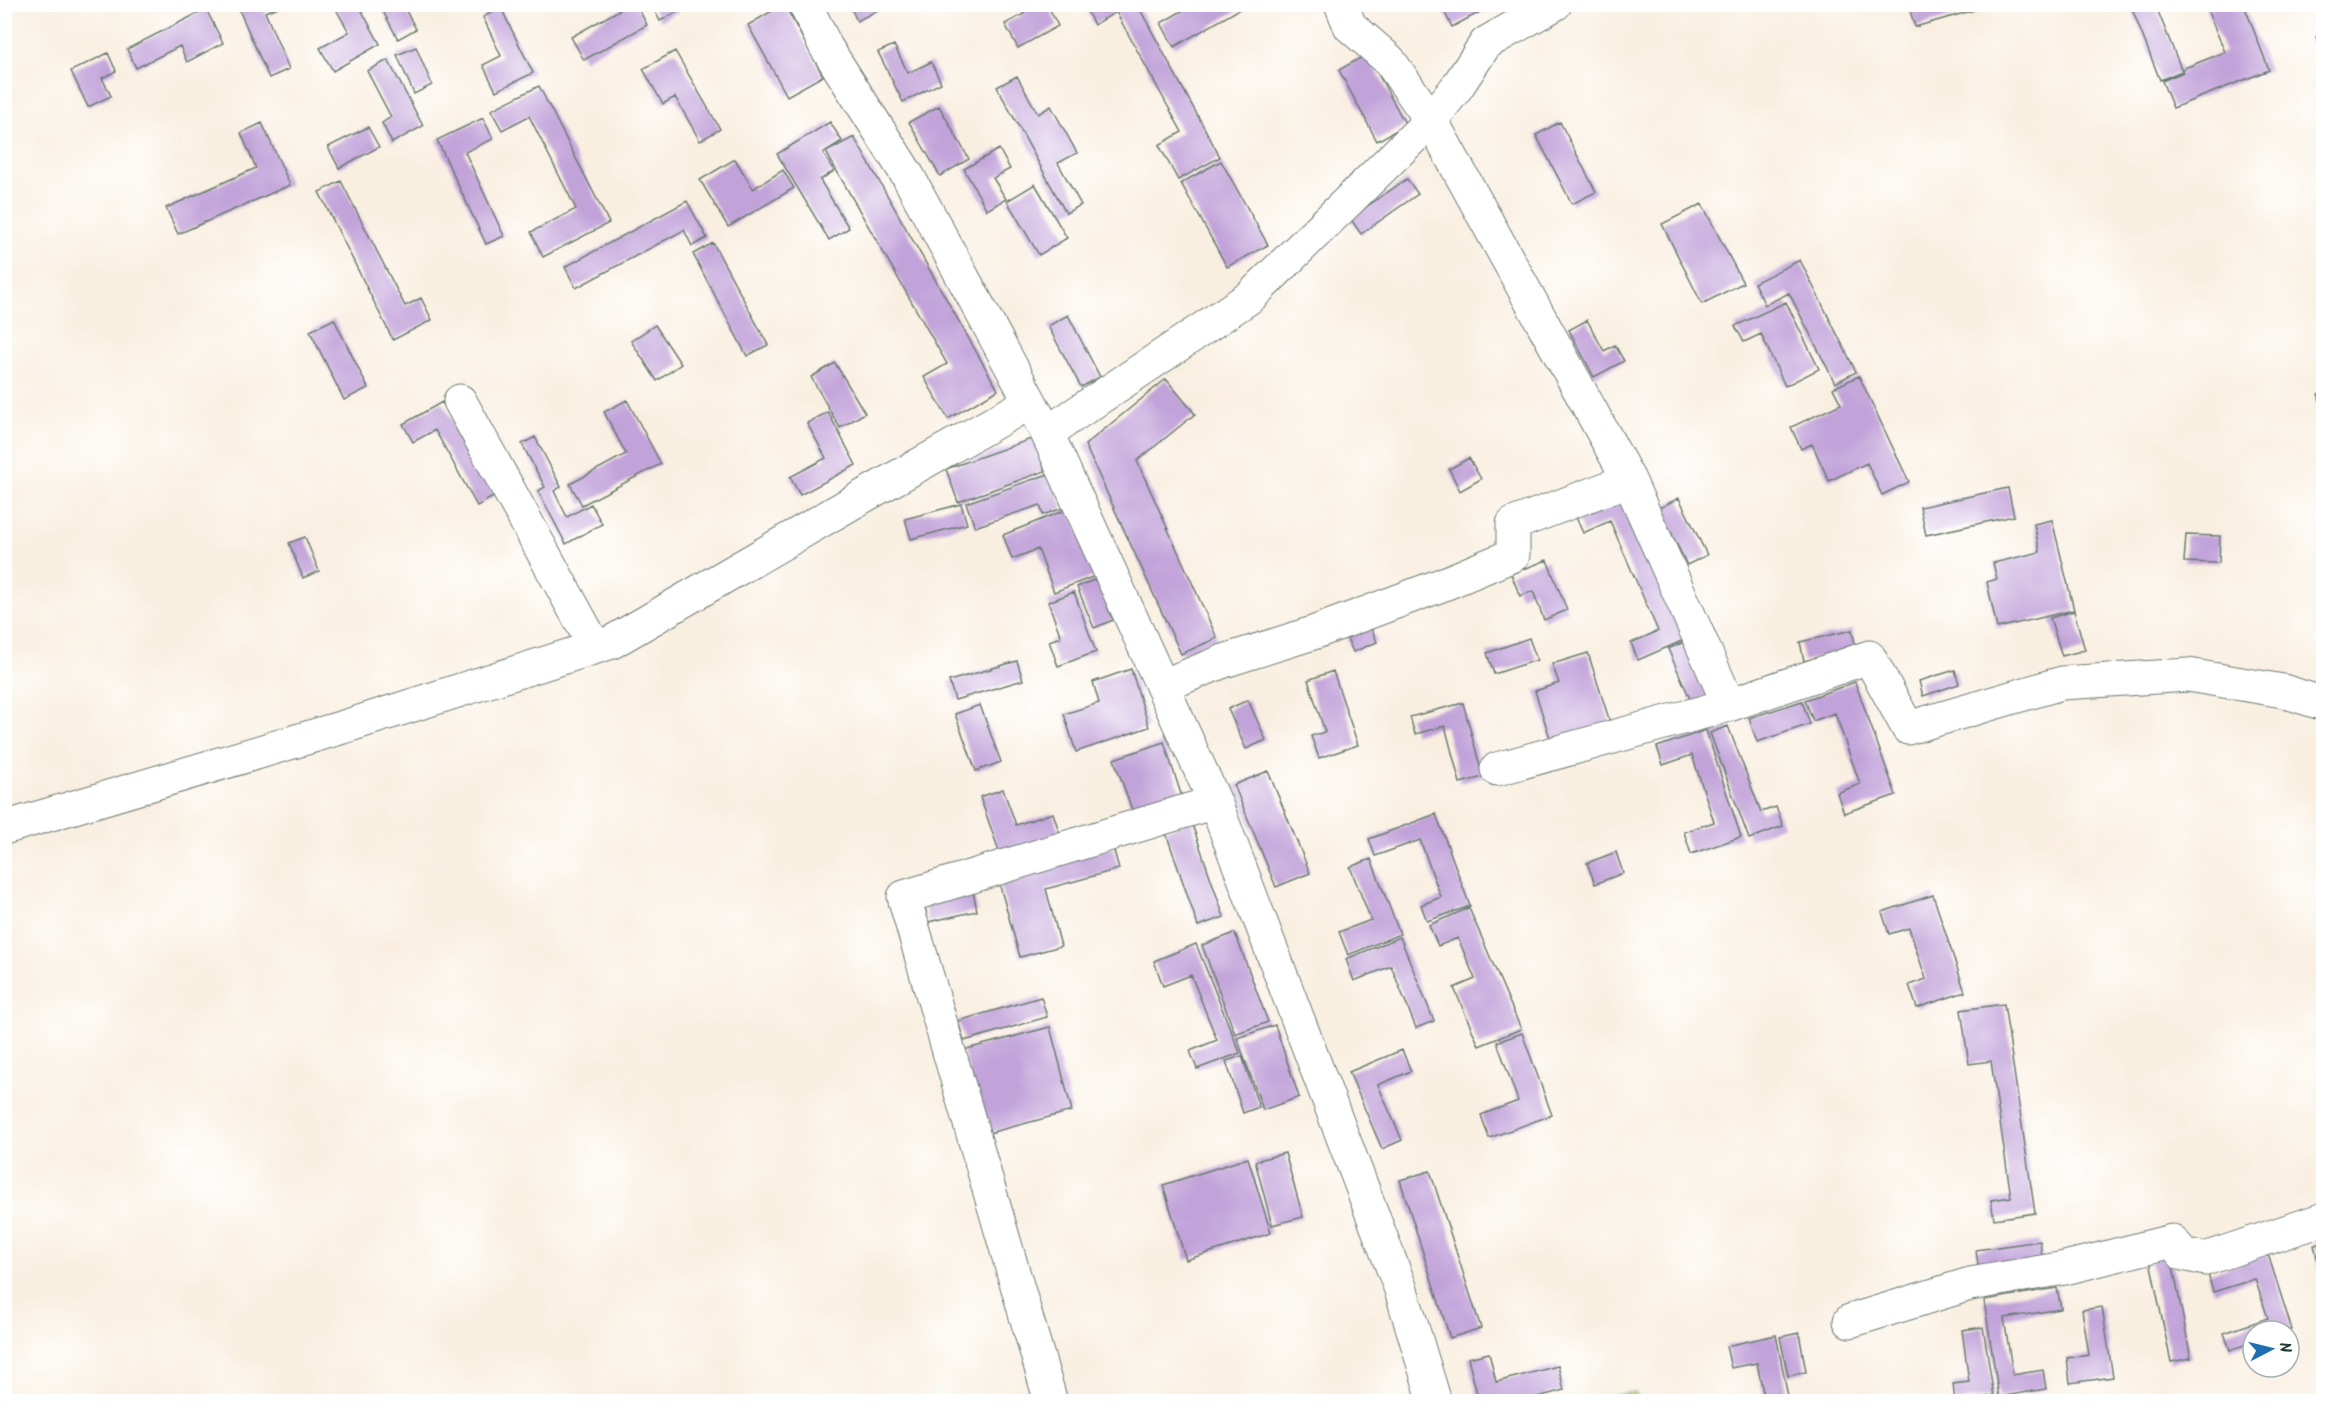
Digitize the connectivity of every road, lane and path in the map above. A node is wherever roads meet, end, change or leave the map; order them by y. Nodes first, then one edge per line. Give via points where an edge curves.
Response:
1 (805, 4) edge
2 (1341, 4) edge
3 (1555, 4) edge
4 (1431, 120) junction
5 (460, 401) dead end
6 (1029, 404) junction
7 (1047, 433) junction
8 (1629, 480) junction
9 (595, 647) junction
10 (1162, 686) junction
11 (2324, 704) edge
12 (1730, 705) junction
13 (1497, 769) dead end
14 (1215, 802) junction
15 (4, 828) edge
16 (2324, 1219) edge
17 (1851, 1322) dead end
18 (1051, 1401) edge
19 (1435, 1401) edge

1 - 6 street via 826,46 908,176
2 - 4 street via 1350,26 1389,60
3 - 4 street via 1486,43
4 - 7 street via 1250,297
4 - 8 street
5 - 9 street
6 - 7 street
6 - 9 street via 612,642
7 - 10 street
8 - 10 street via 1514,524 1513,555 1390,605
8 - 12 street
9 - 15 street
10 - 14 street
11 - 12 street via 2283,691 2188,675 2062,683 1908,728 1869,657
12 - 13 street
14 - 18 street via 904,897
14 - 19 street via 1396,1275
16 - 17 street via 2205,1259 2183,1254 2172,1241 2065,1268 1970,1284

